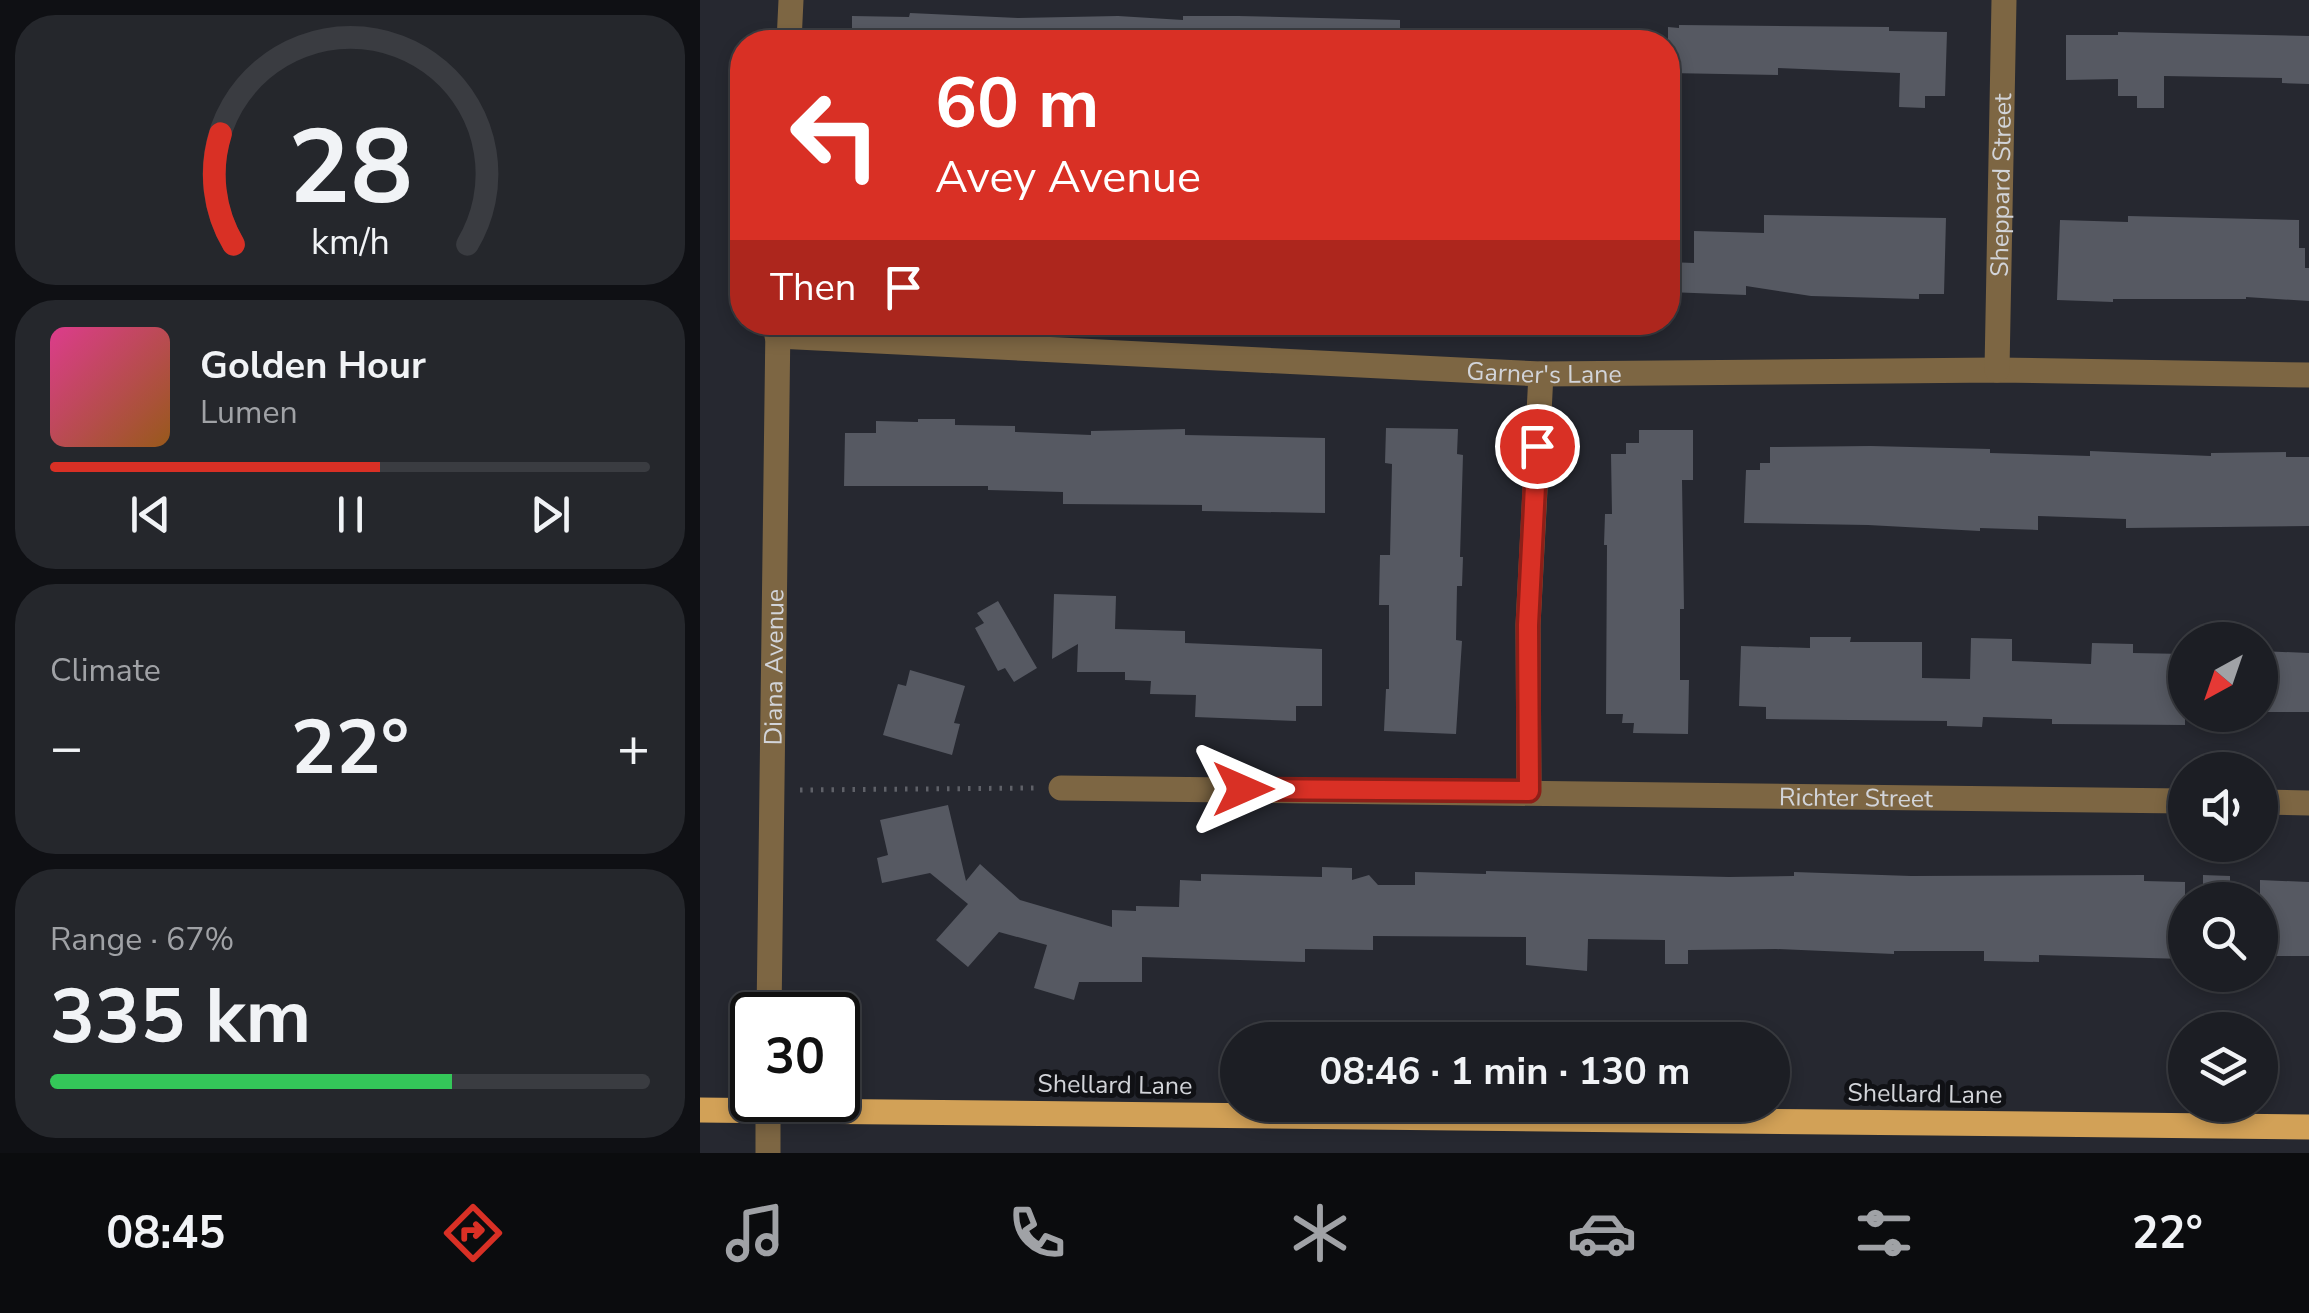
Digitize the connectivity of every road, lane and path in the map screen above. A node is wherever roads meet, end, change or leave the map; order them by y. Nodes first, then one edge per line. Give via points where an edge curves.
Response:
1 (791, 0) edge
2 (2004, 0) edge
3 (790, 30) edge
4 (778, 335) edge
5 (880, 335) edge
6 (1997, 370) junction
7 (1540, 374) junction
8 (2309, 375) edge
9 (1061, 788) joint
10 (772, 790) junction
11 (1529, 791) junction
12 (2168, 801) edge
13 (2278, 802) edge
14 (2309, 803) edge
15 (769, 992) edge
16 (860, 1106) edge
17 (730, 1108) edge
18 (700, 1110) edge
19 (768, 1122) edge
20 (2309, 1127) edge
21 (768, 1153) edge

1 - 3 street
2 - 6 street, Sheppard Street
4 - 10 street, Diana Avenue
5 - 7 street, Garner's Lane
6 - 7 street, Garner's Lane
6 - 8 street, Garner's Lane
7 - 11 street via 1528,625
9 - 10 path
9 - 11 street, Richter Street
10 - 15 street, Diana Avenue
11 - 12 street, Richter Street
13 - 14 street
16 - 20 main road, Shellard Lane
17 - 18 main road, Shellard Lane
19 - 21 street

